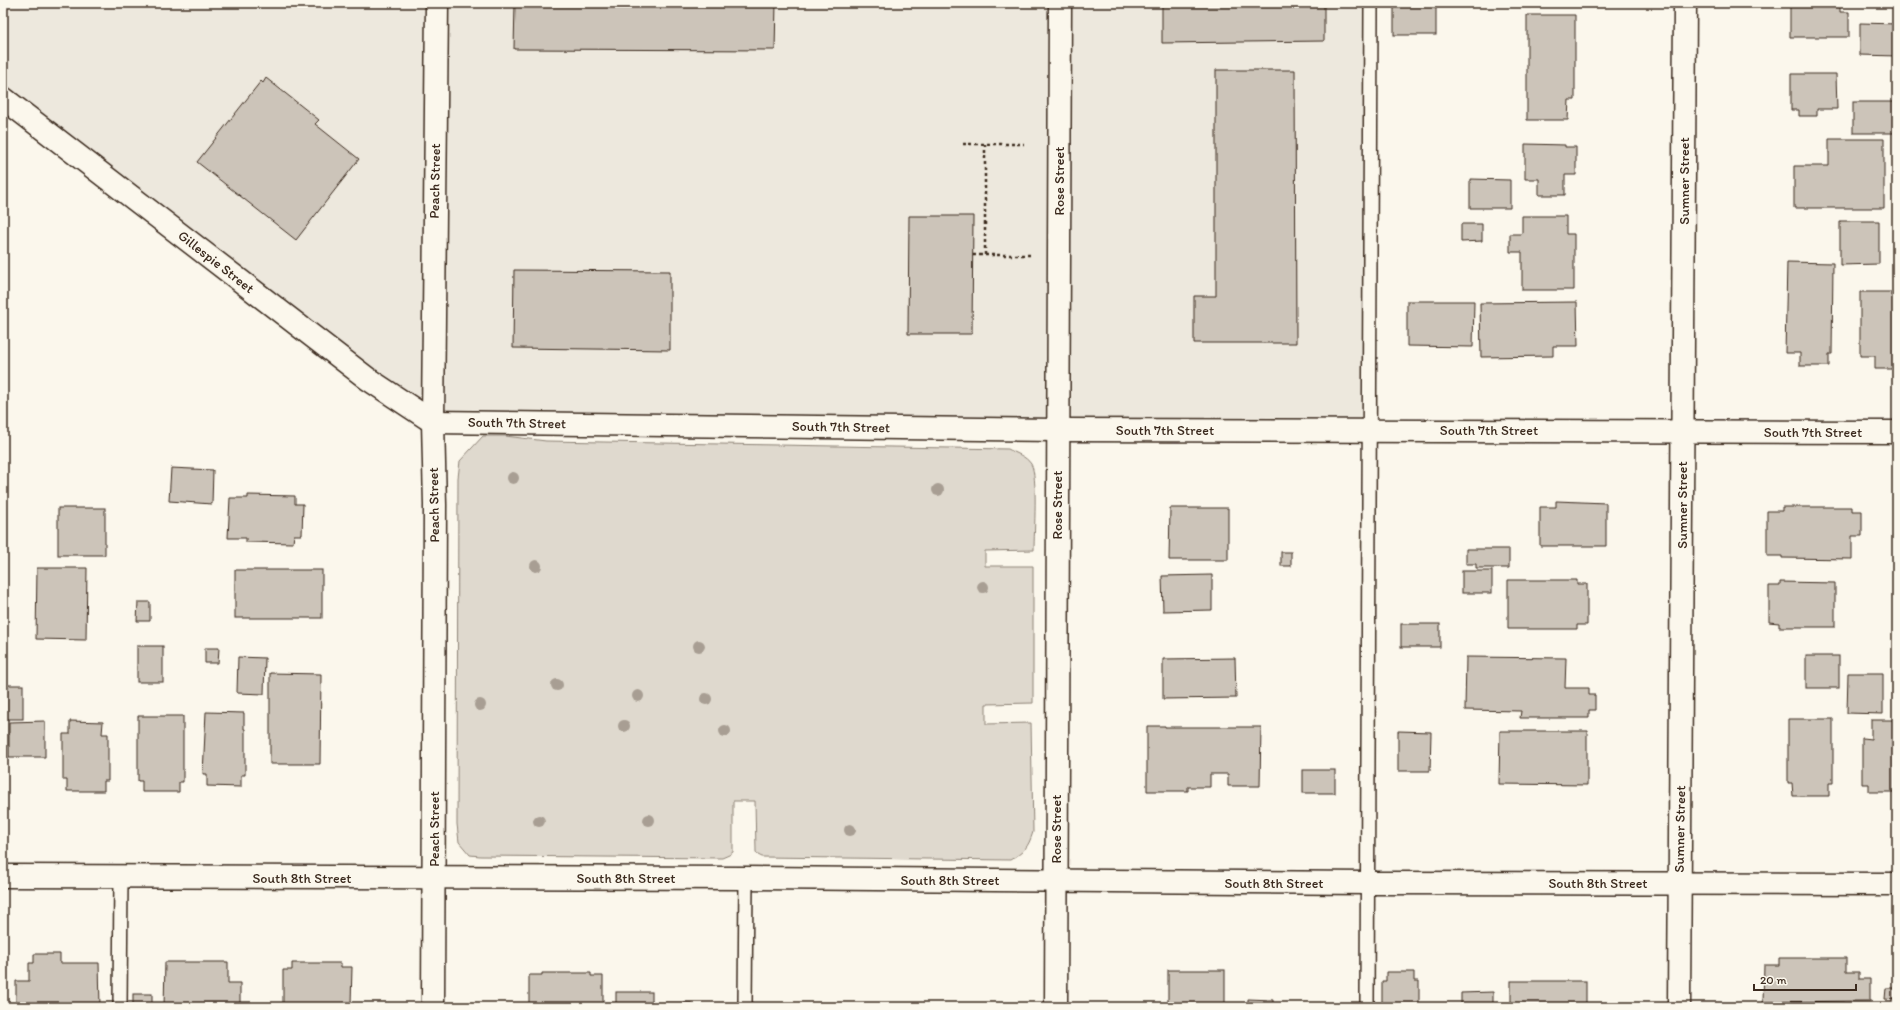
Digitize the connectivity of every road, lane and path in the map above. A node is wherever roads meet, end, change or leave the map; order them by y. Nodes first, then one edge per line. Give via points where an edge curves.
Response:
1 (437, 3) edge
2 (1060, 3) edge
3 (1370, 3) edge
4 (1685, 3) edge
5 (3, 98) edge
6 (963, 144) dead end
7 (985, 144) junction
8 (1024, 144) dead end
9 (973, 255) dead end
10 (985, 255) junction
11 (1059, 255) junction
12 (433, 422) junction
13 (1058, 430) junction
14 (1369, 431) junction
15 (1682, 432) junction
16 (1897, 432) edge
17 (3, 876) edge
18 (121, 877) junction
19 (433, 878) junction
20 (746, 878) junction
21 (1056, 881) junction
22 (1368, 883) junction
23 (1680, 883) junction
24 (1897, 884) edge
25 (120, 1007) edge
26 (433, 1007) edge
27 (745, 1007) edge
28 (1056, 1007) edge
29 (1367, 1007) edge
30 (1679, 1007) edge

1 - 12 street, Peach Street
2 - 11 street, Rose Street
3 - 14 lane
4 - 15 street, Sumner Street
5 - 12 street, Gillespie Street via 368,379
6 - 7 path
7 - 8 path
7 - 10 path
9 - 10 path
10 - 11 path
11 - 13 street, Rose Street
12 - 13 street, South 7th Street
12 - 19 street, Peach Street
13 - 14 street, South 7th Street
13 - 21 street, Rose Street
14 - 15 street, South 7th Street
14 - 22 lane
15 - 16 street, South 7th Street
15 - 23 street, Sumner Street
17 - 18 street, South 8th Street
18 - 19 street, South 8th Street
18 - 25 lane
19 - 20 street, South 8th Street
19 - 26 street, Peach Street
20 - 21 street, South 8th Street
20 - 27 lane
21 - 22 street, South 8th Street
21 - 28 street, Rose Street
22 - 23 street, South 8th Street
22 - 29 lane
23 - 24 street, South 8th Street
23 - 30 street, Sumner Street

